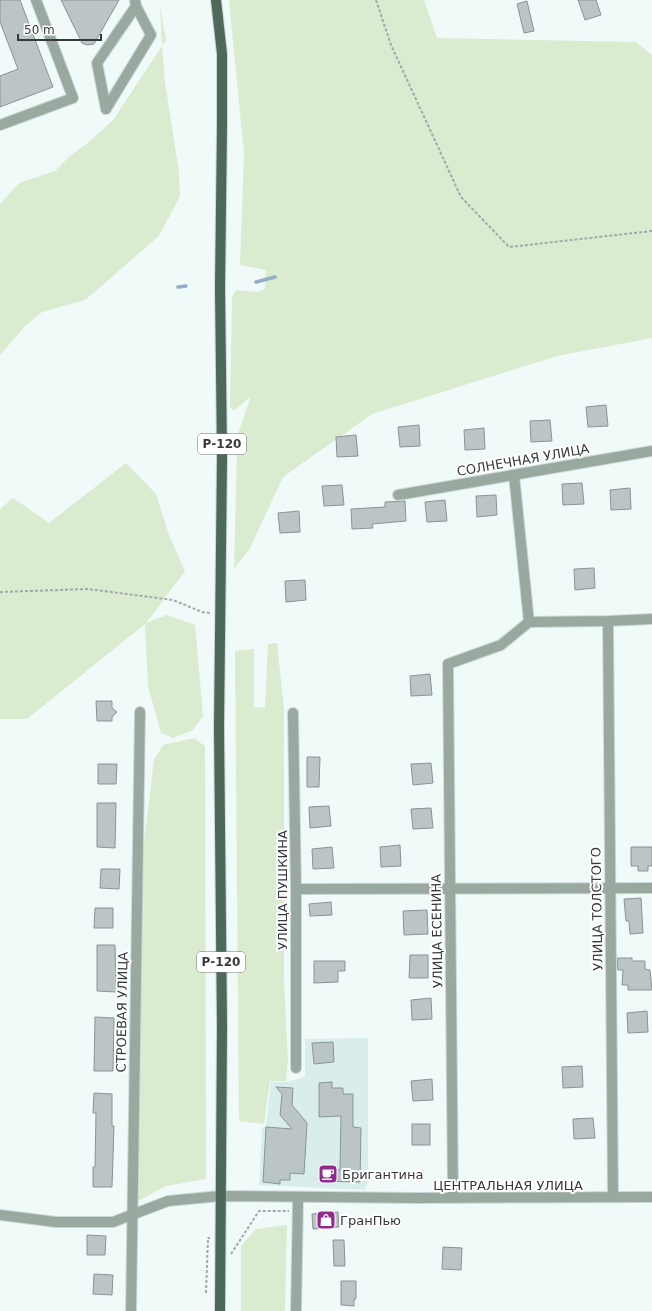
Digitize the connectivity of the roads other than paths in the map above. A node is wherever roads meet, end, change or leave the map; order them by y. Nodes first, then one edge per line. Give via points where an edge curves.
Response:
1 (36, 0) edge
2 (216, 0) edge
3 (135, 3) edge
4 (0, 126) edge
5 (652, 451) edge
6 (514, 475) junction
7 (398, 495) dead end
8 (652, 619) edge
9 (608, 621) junction
10 (529, 622) junction
11 (140, 712) dead end
12 (294, 713) dead end
13 (652, 888) edge
14 (450, 889) junction
15 (609, 889) junction
16 (296, 890) junction
17 (296, 1068) dead end
18 (220, 1196) junction
19 (613, 1197) junction
20 (652, 1197) edge
21 (298, 1198) junction
22 (453, 1198) junction
23 (0, 1215) edge
24 (132, 1215) junction
25 (131, 1311) edge
26 (220, 1311) edge
27 (296, 1311) edge

1 - 4 street via 73,98
2 - 18 main road, Р-120 via 222,54 222,456 219,614 222,1027
3 - 3 street via 97,63 106,109 151,35
5 - 6 street, СОЛНЕЧНАЯ УЛИЦА
6 - 7 street, СОЛНЕЧНАЯ УЛИЦА
6 - 10 street
8 - 9 street
9 - 10 street
9 - 15 street, УЛИЦА ТОЛСТОГО
10 - 14 street, УЛИЦА ЕСЕНИНА via 502,645 448,664
11 - 24 street, СТРОЕВАЯ УЛИЦА
12 - 16 street, УЛИЦА ПУШКИНА
13 - 15 street
14 - 15 street
14 - 16 street
14 - 22 street, УЛИЦА ЕСЕНИНА
15 - 19 street, УЛИЦА ТОЛСТОГО
16 - 17 street, УЛИЦА ПУШКИНА
18 - 21 street, ЦЕНТРАЛЬНАЯ УЛИЦА
18 - 24 street, ЦЕНТРАЛЬНАЯ УЛИЦА via 168,1201
18 - 26 main road, Р-120
19 - 20 street, ЦЕНТРАЛЬНАЯ УЛИЦА
19 - 22 street, ЦЕНТРАЛЬНАЯ УЛИЦА
21 - 22 street, ЦЕНТРАЛЬНАЯ УЛИЦА
21 - 27 street
23 - 24 street, ЦЕНТРАЛЬНАЯ УЛИЦА via 56,1222 113,1222
24 - 25 street, СТРОЕВАЯ УЛИЦА

